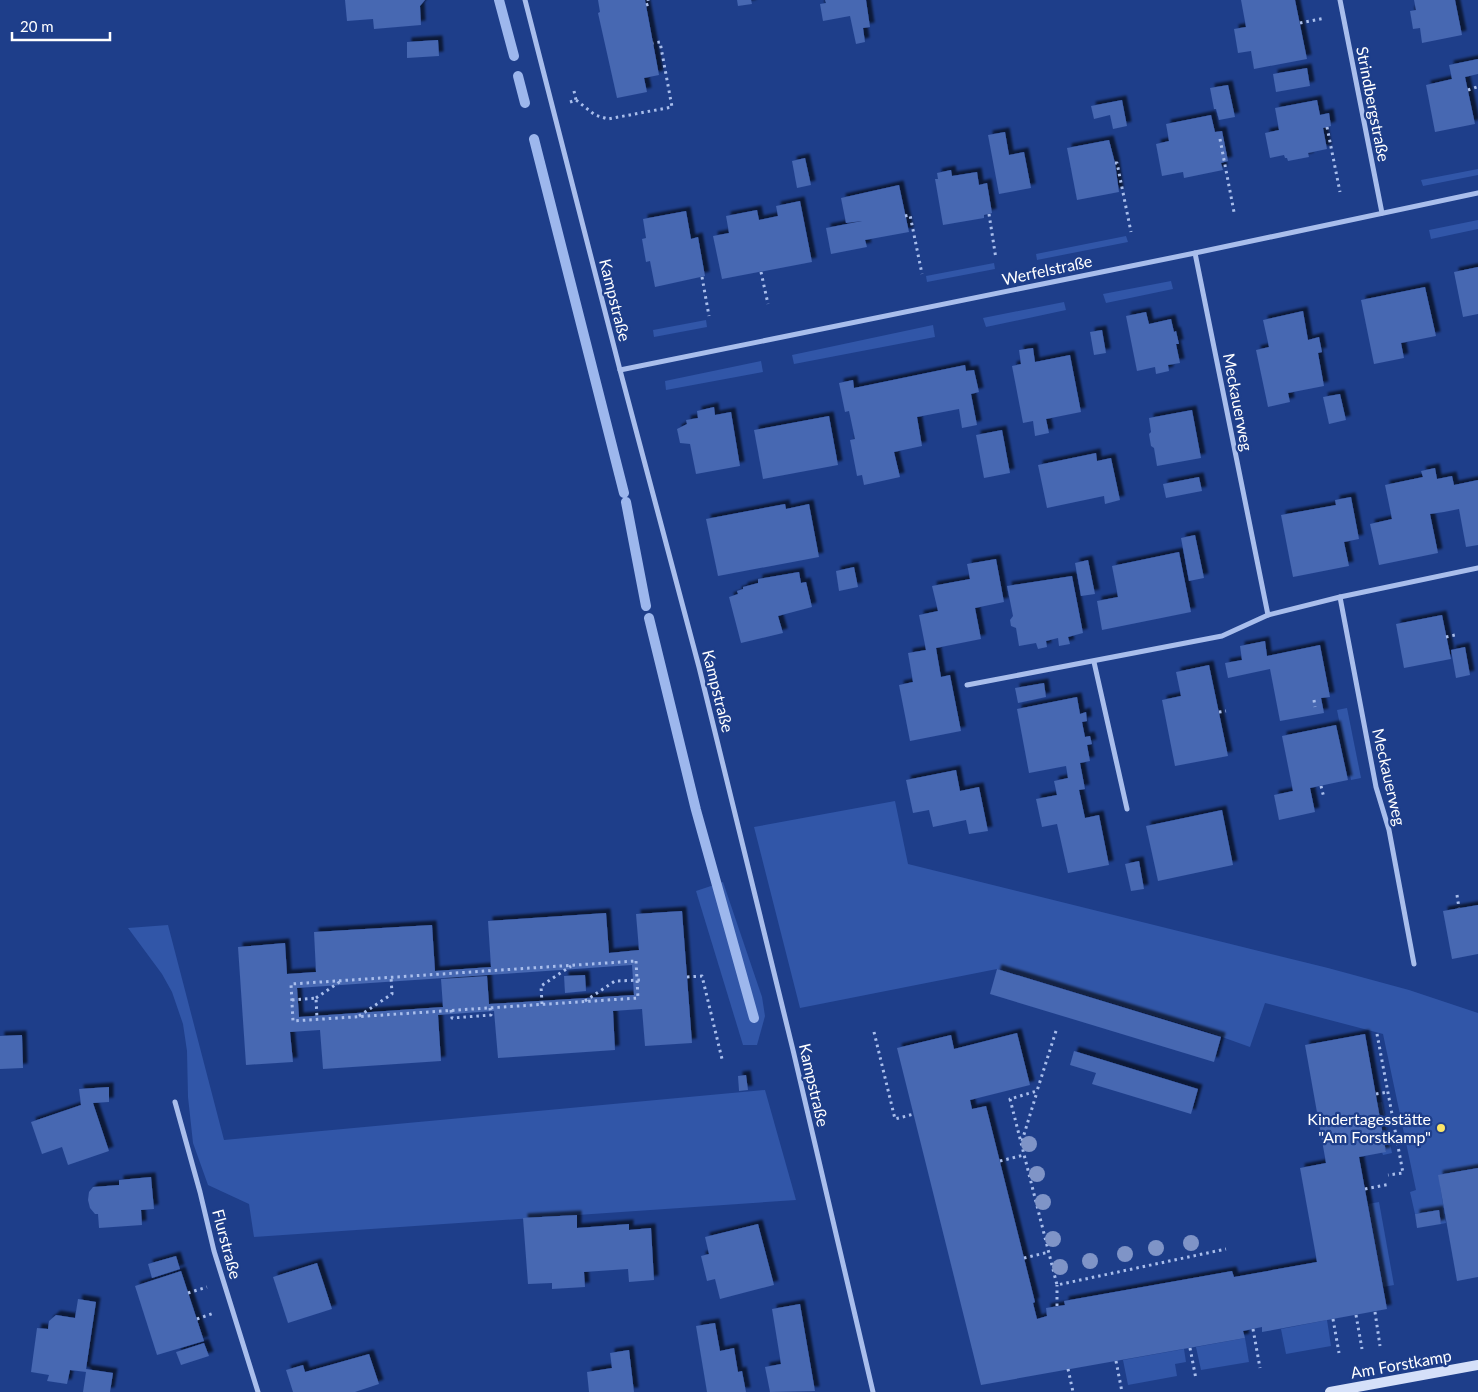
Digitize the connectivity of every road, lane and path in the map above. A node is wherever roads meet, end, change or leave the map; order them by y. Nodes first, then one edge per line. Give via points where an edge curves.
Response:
1 (525, 0) edge
2 (648, 0) edge
3 (1340, 0) edge
4 (646, 5) dead end
5 (1324, 19) dead end
6 (1300, 23) dead end
7 (653, 43) dead end
8 (1477, 87) edge
9 (1468, 90) dead end
10 (574, 91) dead end
11 (1327, 127) dead end
12 (1220, 139) dead end
13 (1115, 163) dead end
14 (1340, 192) dead end
15 (1478, 193) edge
16 (1234, 212) dead end
17 (1382, 212) junction
18 (989, 214) dead end
19 (905, 216) dead end
20 (1131, 232) dead end
21 (1195, 253) junction
22 (996, 259) dead end
23 (761, 272) dead end
24 (922, 274) dead end
25 (702, 277) dead end
26 (768, 304) dead end
27 (709, 316) dead end
28 (620, 370) junction
29 (1478, 568) edge
30 (1340, 597) junction
31 (1268, 615) junction
32 (1455, 635) dead end
33 (1446, 637) dead end
34 (1094, 662) junction
35 (967, 685) dead end
36 (1314, 700) dead end
37 (1315, 707) dead end
38 (1226, 711) dead end
39 (1219, 712) dead end
40 (1321, 786) dead end
41 (1324, 798) dead end
42 (1127, 809) dead end
43 (1457, 895) dead end
44 (1459, 908) dead end
45 (636, 961) junction
46 (1414, 964) dead end
47 (571, 966) junction
48 (391, 977) junction
49 (687, 977) dead end
50 (639, 980) junction
51 (342, 981) junction
52 (291, 984) junction
53 (316, 998) junction
54 (638, 998) junction
55 (292, 1000) junction
56 (585, 1002) junction
57 (542, 1004) junction
58 (490, 1008) junction
59 (451, 1010) junction
60 (359, 1017) junction
61 (317, 1019) junction
62 (293, 1021) junction
63 (1056, 1031) dead end
64 (874, 1032) dead end
65 (1378, 1034) dead end
66 (722, 1059) dead end
67 (1037, 1091) junction
68 (1388, 1092) junction
69 (1376, 1094) dead end
70 (175, 1102) dead end
71 (914, 1114) dead end
72 (1021, 1142) junction
73 (1024, 1155) junction
74 (1000, 1161) dead end
75 (1388, 1175) dead end
76 (1390, 1184) dead end
77 (1365, 1188) dead end
78 (1226, 1249) dead end
79 (1049, 1252) junction
80 (1024, 1258) dead end
81 (1057, 1285) junction
82 (1057, 1306) dead end
83 (1374, 1312) dead end
84 (1356, 1315) dead end
85 (1333, 1319) dead end
86 (1253, 1329) dead end
87 (1380, 1346) dead end
88 (1190, 1348) dead end
89 (1362, 1349) dead end
90 (1339, 1353) dead end
91 (1116, 1361) dead end
92 (1478, 1365) edge
93 (1260, 1368) dead end
94 (1068, 1369) dead end
95 (1196, 1379) dead end
96 (258, 1392) edge
97 (873, 1392) edge
98 (1073, 1392) edge
99 (1122, 1392) edge
100 (1330, 1392) edge

1 - 28 street, Kampstraße
2 - 4 path
3 - 17 street, Strindbergstraße
5 - 6 path
7 - 10 path via 660,42 672,107 608,119 595,115 574,101
8 - 9 path
11 - 14 path
12 - 16 path
13 - 20 path via 1119,168
15 - 17 street, Werfelstraße
17 - 21 street, Werfelstraße
18 - 22 path
19 - 24 path via 910,215
21 - 28 street, Werfelstraße
21 - 31 street, Meckauerweg
23 - 26 path
25 - 27 path
28 - 97 street, Kampstraße via 699,667
29 - 30 street
30 - 31 street
30 - 46 street, Meckauerweg
31 - 34 street via 1222,636
32 - 33 path
34 - 35 street
34 - 42 street
36 - 37 path
38 - 39 path
40 - 41 path
43 - 44 path
45 - 47 path
45 - 50 path
45 - 54 path
47 - 48 path
47 - 51 path
47 - 57 path via 541,986
48 - 51 path
48 - 60 path via 392,994
49 - 66 path via 702,976
50 - 54 path
50 - 56 path via 615,982
51 - 52 path
51 - 53 path
52 - 55 path
52 - 62 path
53 - 55 path
53 - 61 path
54 - 56 path
55 - 62 path
56 - 57 path
56 - 58 path
57 - 58 path
58 - 59 path
58 - 59 path via 491,1015 452,1018
58 - 60 path
59 - 60 path
60 - 61 path
60 - 62 path
61 - 62 path
63 - 67 path
64 - 71 path via 895,1119
65 - 68 path
67 - 72 path
67 - 72 path via 1010,1099
68 - 69 path
68 - 75 path via 1403,1172
70 - 96 street, Flurstraße via 214,1251
72 - 73 path
73 - 74 path
73 - 79 path
76 - 77 path
78 - 81 path
79 - 80 path
79 - 81 path
81 - 82 path
83 - 87 path
84 - 89 path
85 - 90 path
86 - 93 path
88 - 95 path
91 - 99 path
92 - 100 street, Am Forstkamp
94 - 98 path

